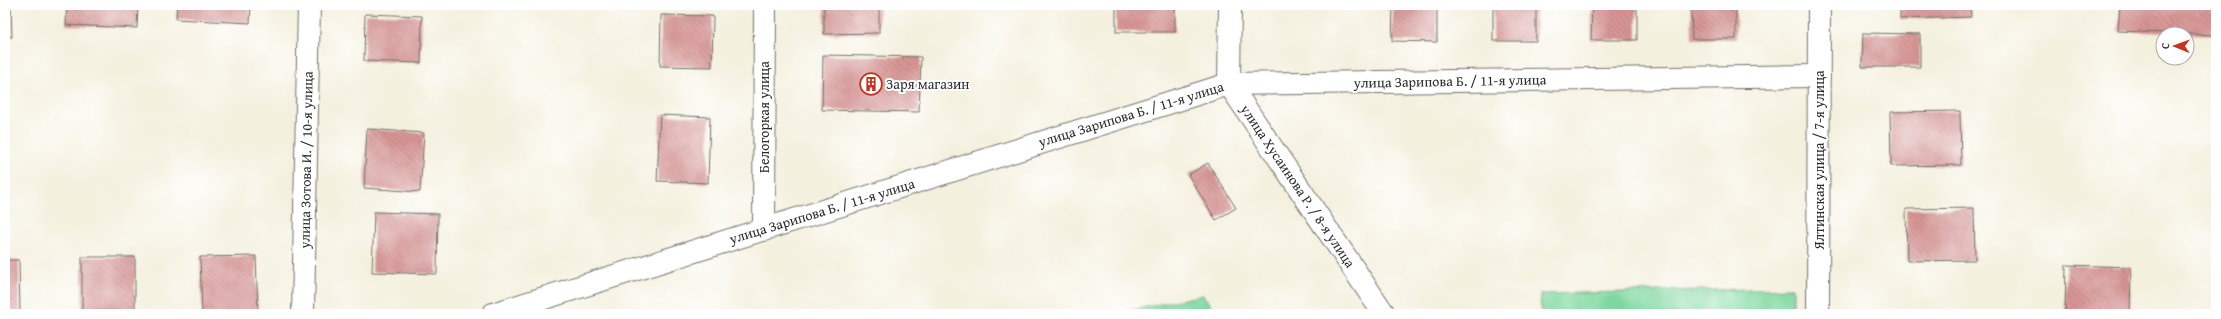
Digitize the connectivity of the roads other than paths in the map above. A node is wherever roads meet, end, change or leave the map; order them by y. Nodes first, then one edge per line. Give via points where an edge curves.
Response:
1 (309, 5) edge
2 (765, 5) edge
3 (1230, 5) edge
4 (1819, 5) edge
5 (1819, 76) junction
6 (1229, 84) junction
7 (764, 230) junction
8 (303, 314) edge
9 (493, 314) edge
10 (1384, 314) edge
11 (1818, 314) edge

1 - 8 street, улица Зотова И. / 10-я улица
2 - 7 street, Белогоркая улица
3 - 6 street
4 - 5 street, Ялтинская улица / 7-я улица
5 - 6 street, улица Зарипова Б. / 11-я улица
5 - 11 street, Ялтинская улица / 7-я улица
6 - 7 street, улица Зарипова Б. / 11-я улица
6 - 10 street, улица Хусаинова Р. / 8-я улица
7 - 9 street, улица Зарипова Б. / 11-я улица

